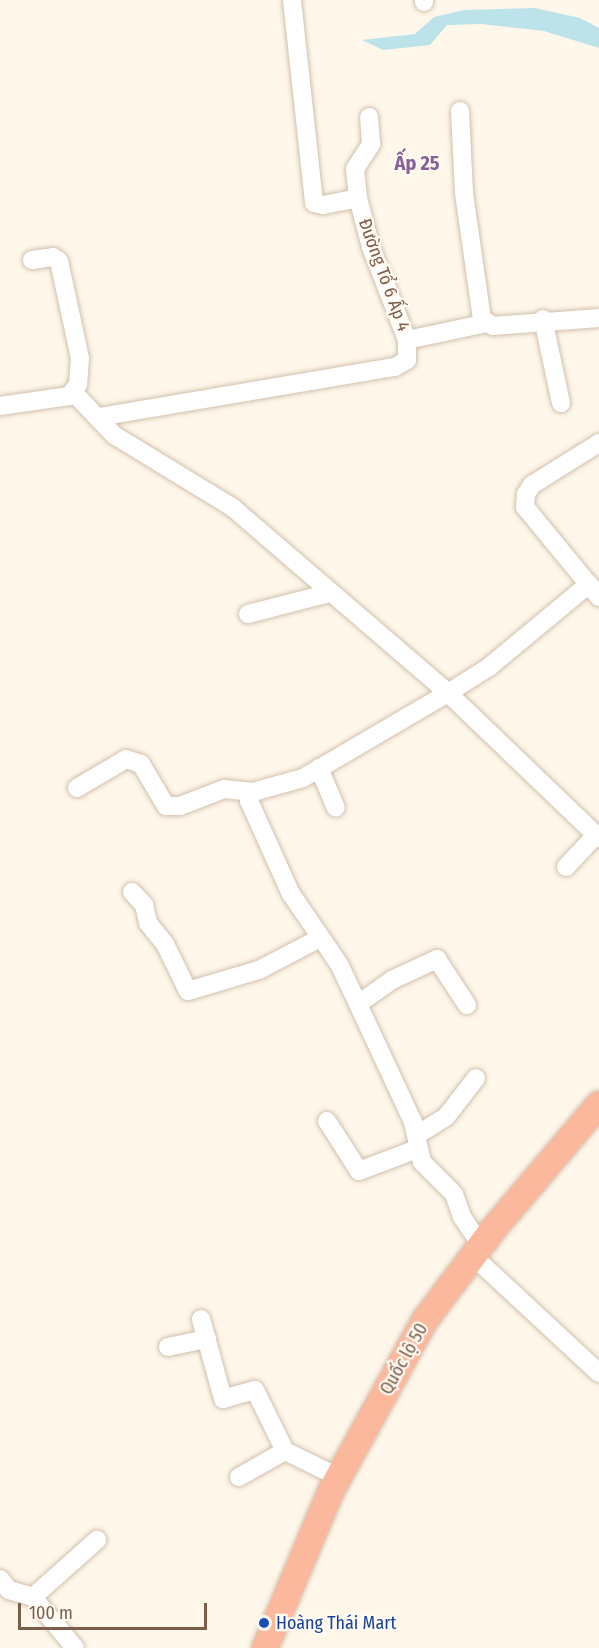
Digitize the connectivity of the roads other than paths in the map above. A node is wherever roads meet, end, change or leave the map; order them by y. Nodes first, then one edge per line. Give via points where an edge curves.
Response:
1 (291, 0) edge
2 (460, 111) dead end
3 (369, 117) dead end
4 (358, 198) junction
5 (33, 260) dead end
6 (599, 318) edge
7 (543, 319) junction
8 (487, 323) junction
9 (407, 340) junction
10 (71, 394) junction
11 (561, 403) dead end
12 (0, 406) edge
13 (99, 417) junction
14 (599, 443) edge
15 (594, 591) edge
16 (330, 593) junction
17 (248, 614) dead end
18 (448, 693) junction
19 (319, 768) junction
20 (77, 788) dead end
21 (253, 792) junction
22 (336, 808) dead end
23 (597, 837) edge
24 (566, 867) dead end
25 (132, 892) dead end
26 (318, 939) junction
27 (358, 1004) junction
28 (467, 1005) dead end
29 (476, 1078) dead end
30 (599, 1104) edge
31 (327, 1121) dead end
32 (417, 1142) junction
33 (477, 1250) junction
34 (201, 1319) dead end
35 (207, 1339) junction
36 (168, 1347) dead end
37 (599, 1373) edge
38 (285, 1451) junction
39 (239, 1477) dead end
40 (338, 1477) junction
41 (97, 1539) dead end
42 (0, 1579) edge
43 (33, 1598) junction
44 (75, 1648) edge
45 (265, 1648) edge

1 - 4 street, Đường Tổ 6 Ấp 4 via 314,203 323,205
2 - 8 street via 479,313
3 - 4 street via 371,144 355,169
4 - 9 street, Đường Tổ 6 Ấp 4 via 371,247
5 - 10 street via 53,257 59,261 80,358 78,384
6 - 7 street
7 - 8 street
7 - 11 street
8 - 9 street
9 - 13 street, Đường Tổ 6 Ấp 4 via 409,354 395,367
10 - 12 street
10 - 13 street via 82,399
13 - 16 street via 114,435 232,507
14 - 15 street via 532,484 525,507
15 - 18 street
16 - 17 street
16 - 18 street
18 - 19 street
18 - 23 street
19 - 21 street via 303,778
19 - 22 street
20 - 21 street via 126,759 141,764 166,806 180,806 224,789
21 - 26 street via 249,801 291,894
23 - 24 street
25 - 26 street via 144,905 147,923 165,944 188,991 259,970
26 - 27 street via 339,964
27 - 28 street via 392,980 437,959
27 - 32 street
29 - 32 street via 446,1117
30 - 33 highway, Quốc lộ 50
31 - 32 street via 359,1170
32 - 33 street via 422,1162 454,1194
33 - 37 street
33 - 40 highway, Quốc lộ 50 via 425,1320
34 - 35 street
35 - 36 street
35 - 38 street via 223,1399 255,1390
38 - 39 street
38 - 40 street
40 - 45 highway, Quốc lộ 50
41 - 43 street
42 - 43 street via 9,1590
43 - 44 street

